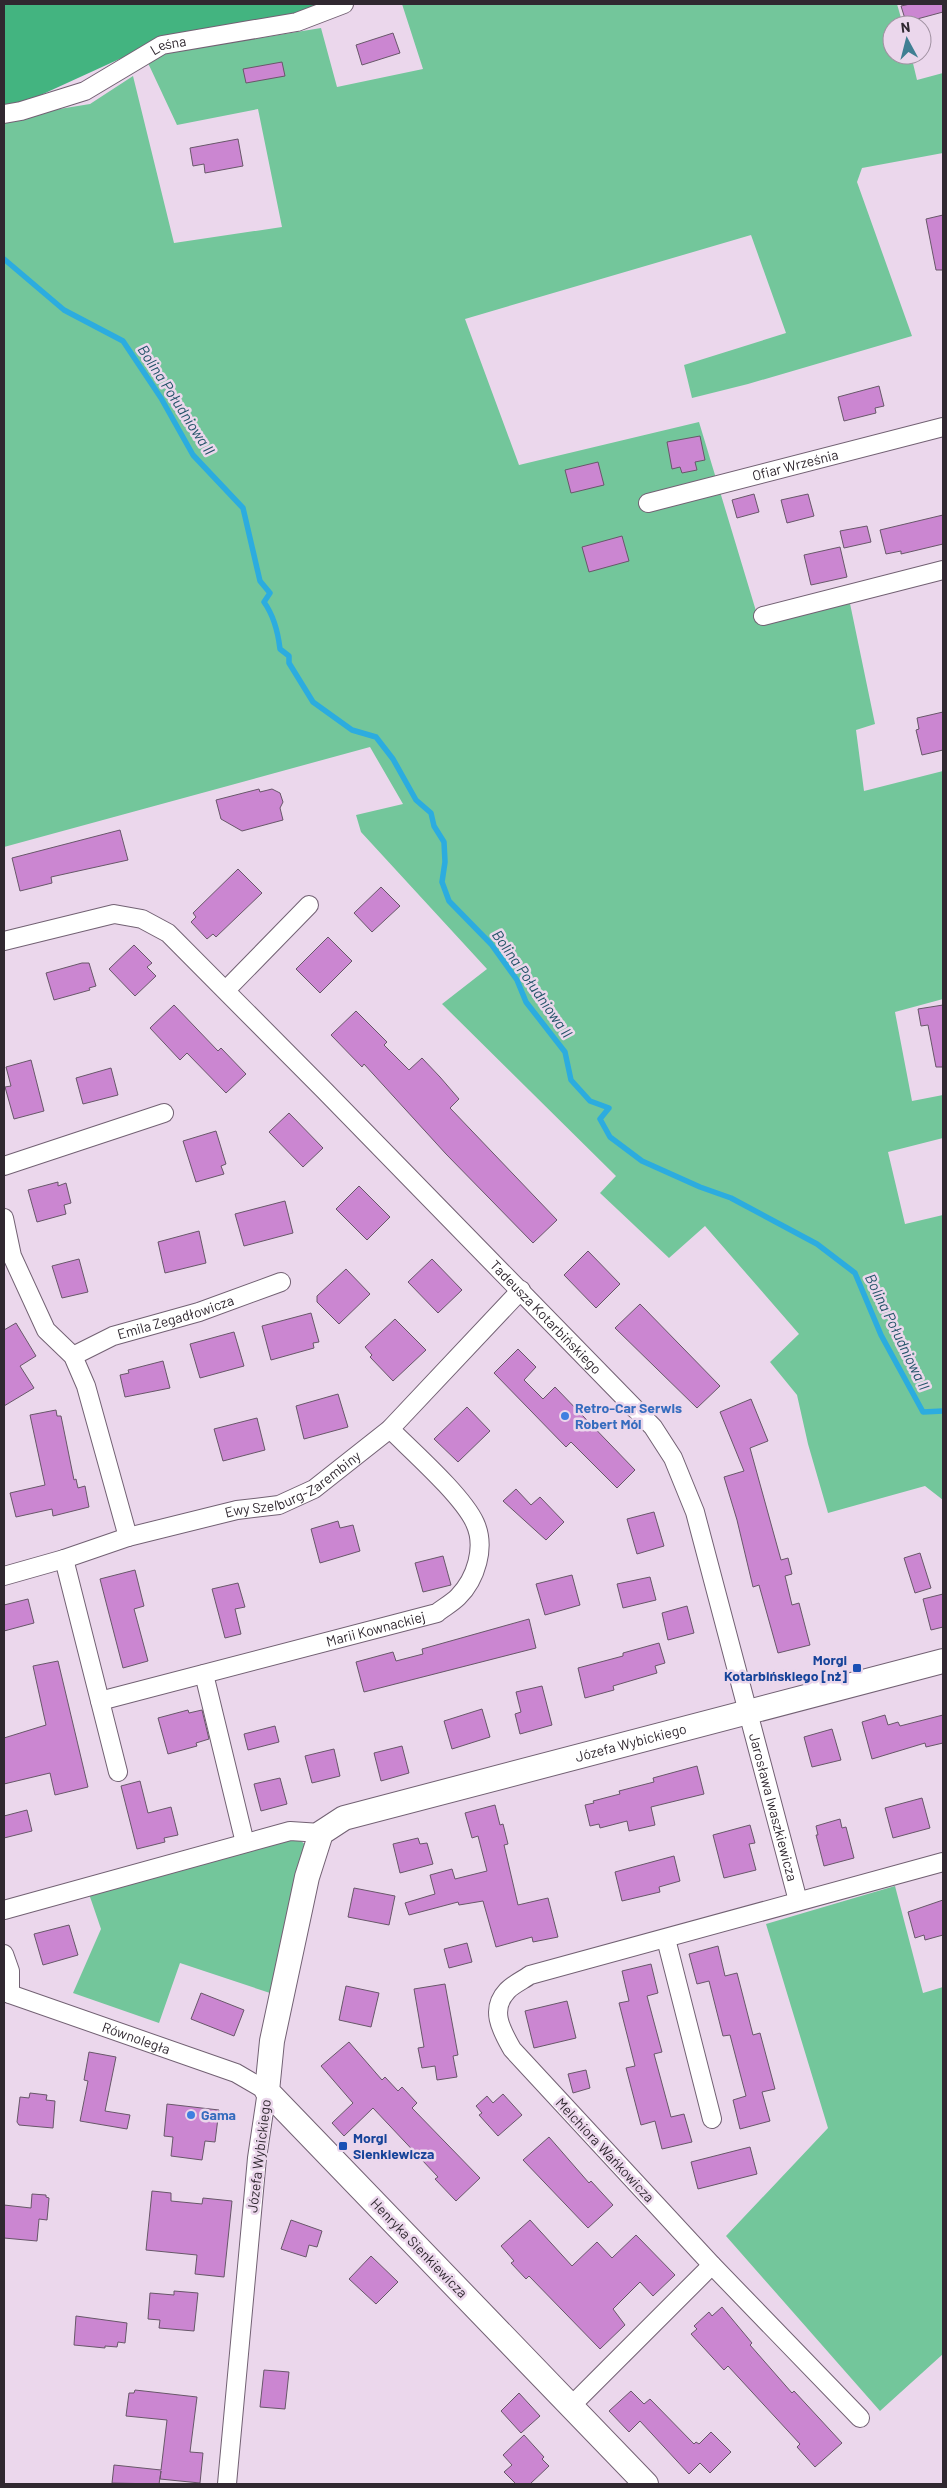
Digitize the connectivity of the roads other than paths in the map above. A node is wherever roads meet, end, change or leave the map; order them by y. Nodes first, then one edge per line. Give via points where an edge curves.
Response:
1 (344, 4) edge
2 (4, 114) edge
3 (943, 427) edge
4 (648, 503) dead end
5 (943, 570) edge
6 (763, 616) dead end
7 (309, 905) dead end
8 (4, 941) edge
9 (226, 990) junction
10 (164, 1113) dead end
11 (4, 1166) edge
12 (4, 1218) edge
13 (281, 1282) dead end
14 (521, 1290) junction
15 (72, 1356) junction
16 (390, 1429) junction
17 (128, 1537) junction
18 (64, 1559) junction
19 (4, 1576) edge
20 (943, 1661) edge
21 (204, 1674) junction
22 (100, 1701) junction
23 (749, 1712) junction
24 (118, 1772) dead end
25 (321, 1833) junction
26 (245, 1843) junction
27 (943, 1862) edge
28 (798, 1901) junction
29 (4, 1910) edge
30 (666, 1939) junction
31 (4, 1954) edge
32 (7, 1993) edge
33 (267, 2091) junction
34 (712, 2119) dead end
35 (712, 2264) junction
36 (571, 2406) junction
37 (860, 2418) dead end
38 (227, 2484) edge
39 (646, 2484) edge

1 - 2 street, Leśna via 297,22 162,46 85,91
3 - 4 street, Ofiar Września
5 - 6 street
7 - 9 street
8 - 9 street, Tadeusza Kotarbińskiego via 93,918 127,915 157,925 168,933
9 - 14 street, Tadeusza Kotarbińskiego
10 - 11 street
12 - 15 street via 12,1256 46,1330
13 - 15 street, Emila Zegadłowicza via 199,1312 113,1336
14 - 16 street, Ewy Szelburg-Zarembiny
14 - 23 street, Tadeusza Kotarbińskiego via 653,1427 673,1458 694,1512
15 - 17 street via 86,1386
16 - 17 street, Ewy Szelburg-Zarembiny via 314,1489 279,1505 237,1510
16 - 21 street, Marii Kownackiej via 462,1504 475,1523 480,1542 478,1562 470,1582 458,1598 436,1614
17 - 18 street, Ewy Szelburg-Zarembiny
18 - 19 street, Ewy Szelburg-Zarembiny
18 - 22 street
20 - 23 street, Józefa Wybickiego
21 - 22 street, Marii Kownackiej
21 - 26 street
22 - 24 street
23 - 25 street, Józefa Wybickiego via 344,1818
23 - 28 street, Jarosława Iwaszkiewicza
25 - 26 street via 290,1831
25 - 33 street, Józefa Wybickiego via 307,1877 274,2032
26 - 29 street
27 - 28 street, Melchiora Wańkowicza
28 - 30 street, Melchiora Wańkowicza
30 - 34 street
30 - 35 street, Melchiora Wańkowicza via 530,1975 506,1991 498,2022 512,2049
31 - 32 street via 10,1971
32 - 33 street, Równoległa via 236,2073
33 - 36 street, Henryka Sienkiewicza
33 - 38 street, Józefa Wybickiego via 257,2158
35 - 36 street
35 - 37 street, Melchiora Wańkowicza
36 - 39 street, Henryka Sienkiewicza

